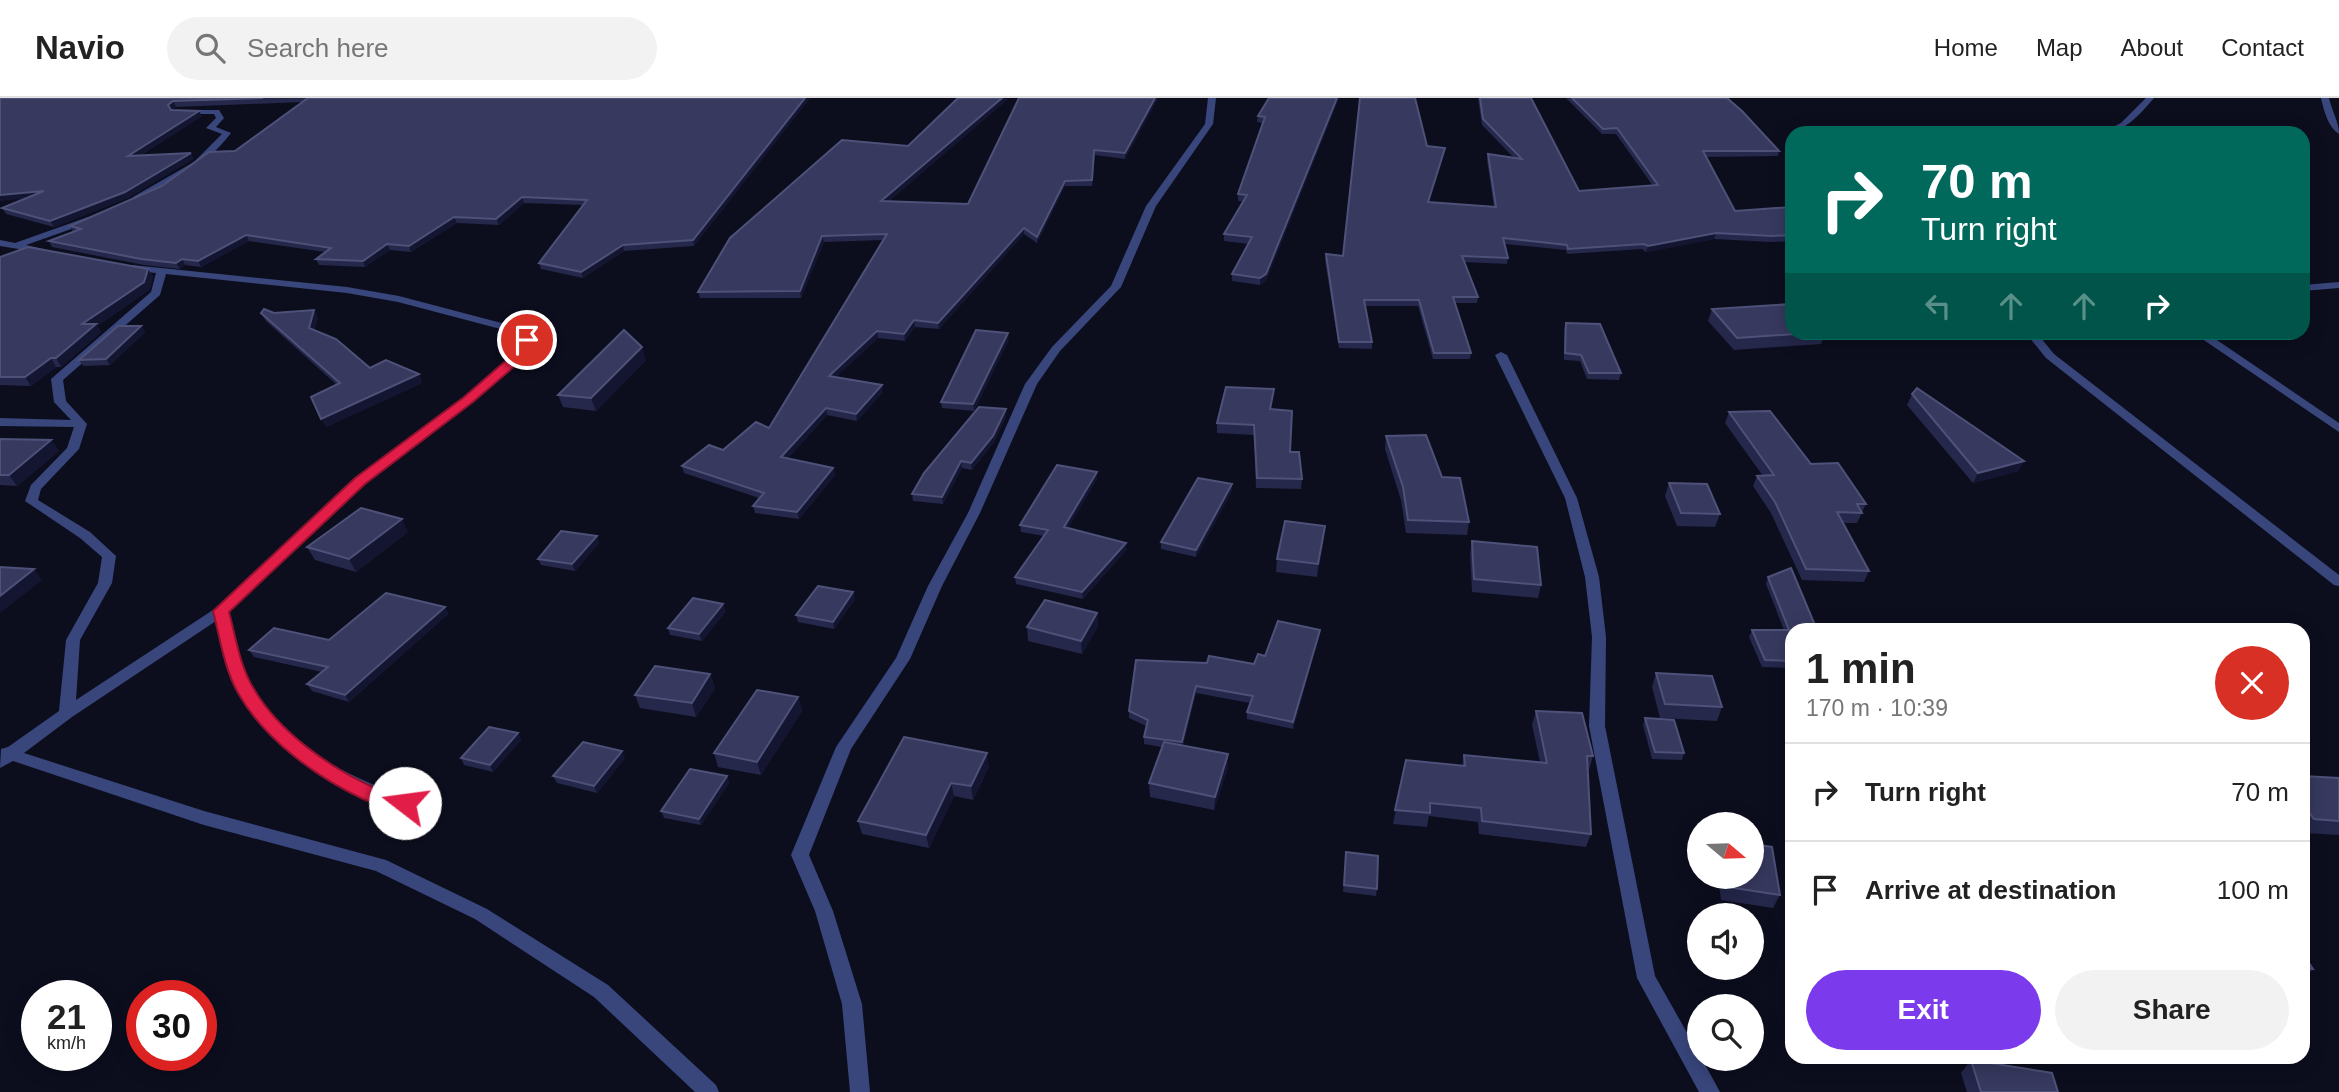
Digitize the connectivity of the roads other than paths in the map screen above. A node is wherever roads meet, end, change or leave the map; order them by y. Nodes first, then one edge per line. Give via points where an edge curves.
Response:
1 (1212, 98) edge
2 (2150, 98) edge
3 (2325, 98) edge
4 (177, 111) edge
5 (2122, 126) edge
6 (2339, 132) edge
7 (121, 207) edge
8 (99, 216) edge
9 (0, 243) edge
10 (14, 247) junction
11 (53, 254) edge
12 (118, 266) edge
13 (162, 271) junction
14 (2339, 285) edge
15 (2310, 287) edge
16 (2037, 340) edge
17 (2209, 340) edge
18 (1501, 355) dead end
19 (0, 422) edge
20 (81, 424) junction
21 (2339, 428) edge
22 (2339, 582) edge
23 (221, 611) junction
24 (67, 713) junction
25 (4, 756) edge
26 (405, 803) dead end
27 (709, 1092) edge
28 (860, 1092) edge
29 (1710, 1092) edge

1 - 28 street via 1209,124 1151,206 1116,287 1056,349 1031,384 903,659 844,747 800,855 824,911 852,1004
2 - 5 street
3 - 6 street
4 - 7 street via 216,112 220,118 210,128 227,134 193,167
8 - 10 street
9 - 10 street
10 - 11 street
12 - 13 street
13 - 20 street via 156,293 57,379 60,402
13 - 23 street via 400,299 520,331 527,340 524,352 360,481
14 - 15 street
16 - 22 street via 2050,356
17 - 21 street
18 - 29 street via 1571,498 1592,577 1600,637 1597,726 1646,978
19 - 20 street
20 - 24 street via 73,449 35,488 31,501 109,556 105,583 72,640
23 - 24 street
23 - 26 street via 236,668 267,720 311,759 370,794
24 - 25 street
25 - 27 street via 204,818 380,865 481,914 601,991

